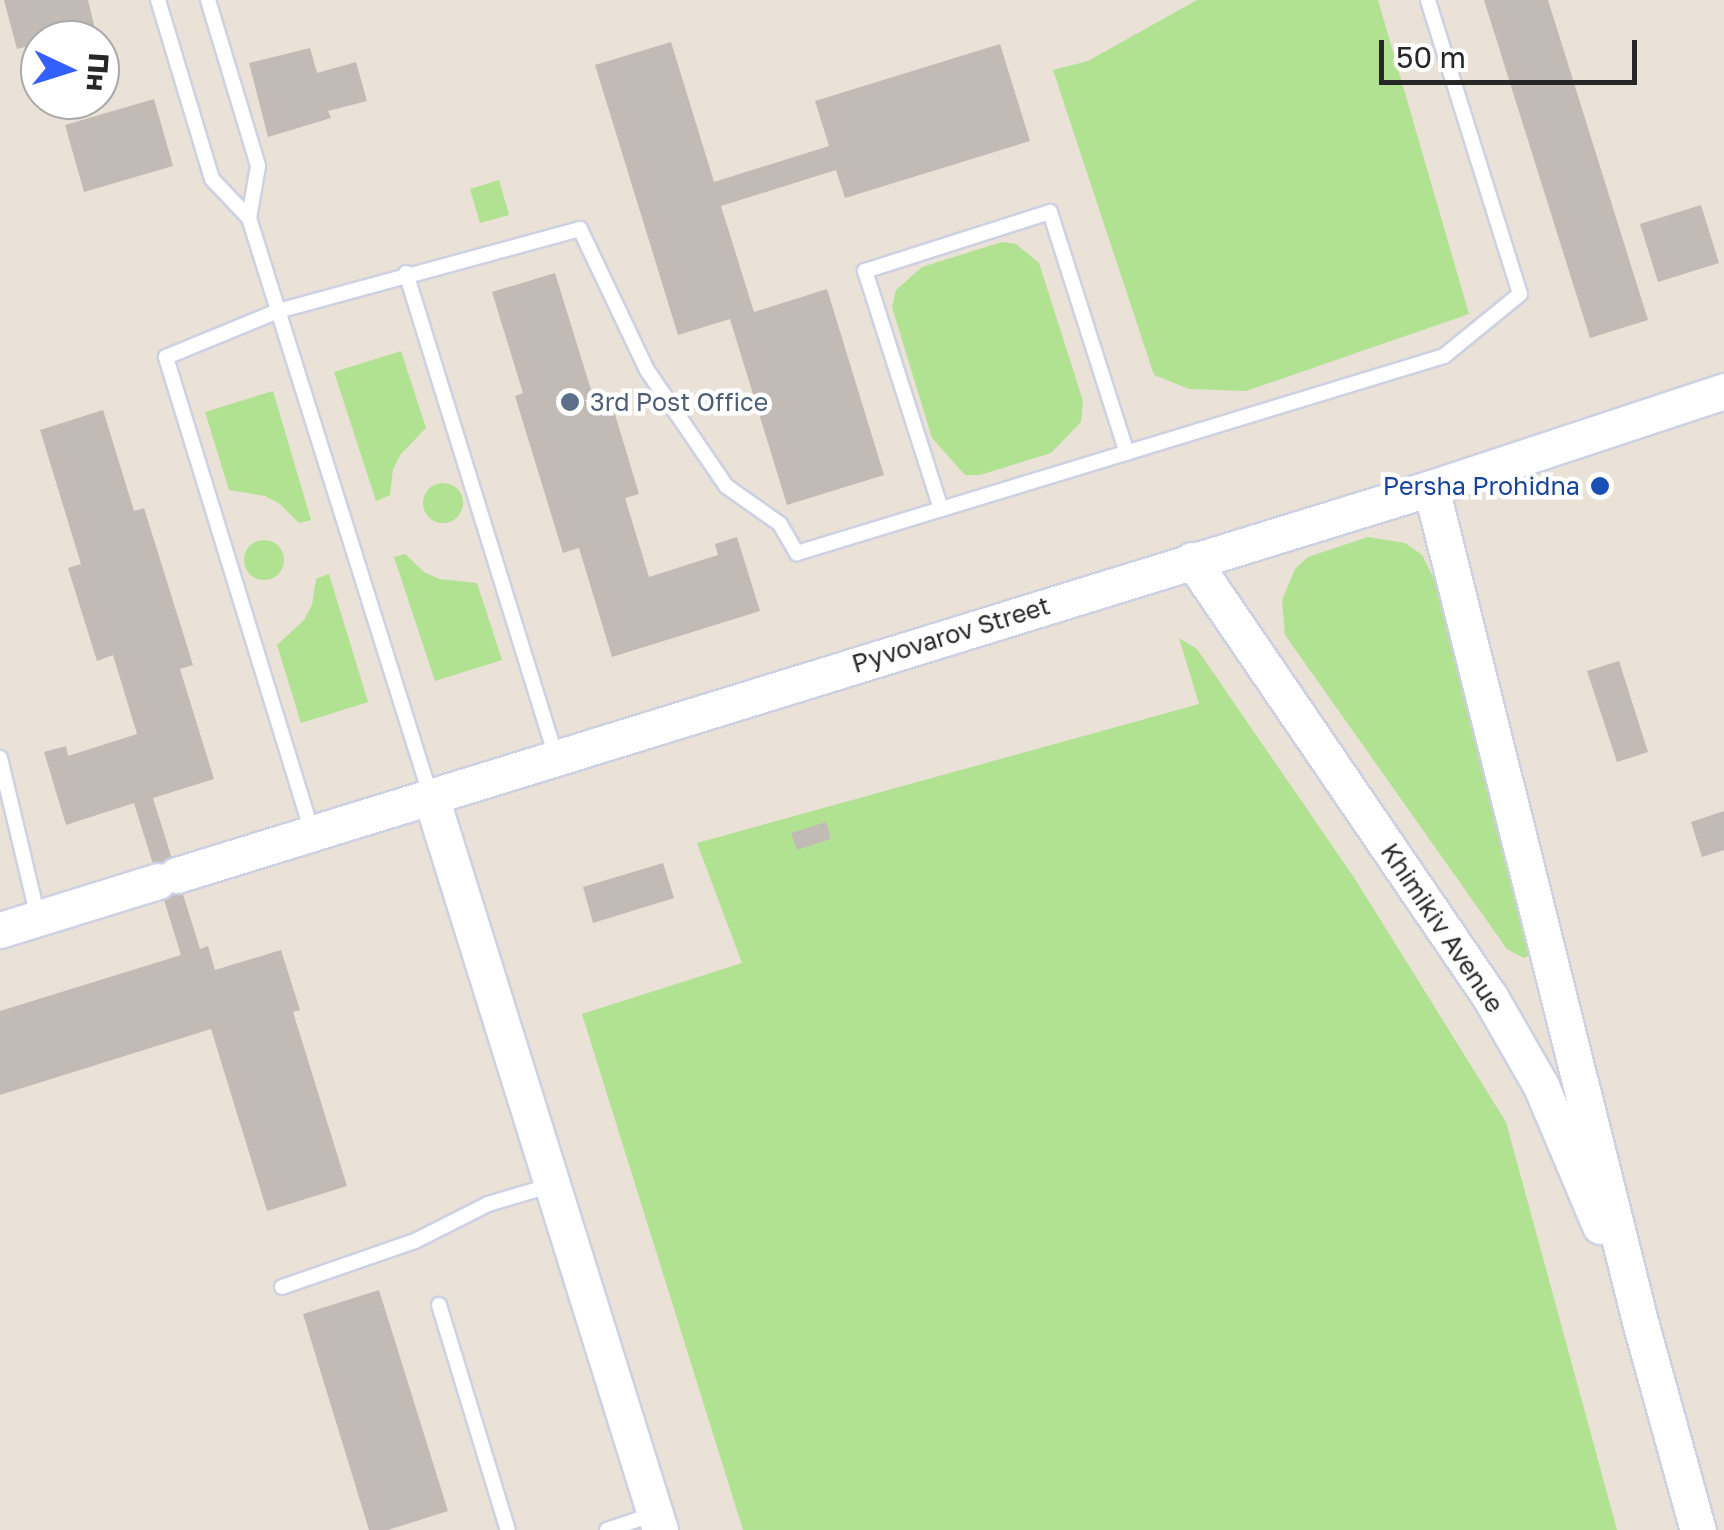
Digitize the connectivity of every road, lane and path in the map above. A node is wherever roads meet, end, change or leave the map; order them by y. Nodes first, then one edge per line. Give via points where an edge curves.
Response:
1 (158, 0) edge
2 (208, 0) edge
3 (1428, 0) edge
4 (249, 218) junction
5 (406, 273) junction
6 (278, 311) junction
7 (1724, 392) edge
8 (1127, 453) junction
9 (1431, 488) junction
10 (941, 509) junction
11 (1192, 560) junction
12 (0, 758) edge
13 (556, 758) junction
14 (431, 796) junction
15 (312, 833) junction
16 (38, 918) junction
17 (0, 930) edge
18 (552, 1185) junction
19 (282, 1287) dead end
20 (438, 1306) dead end
21 (1641, 1324) junction
22 (658, 1522) edge
23 (508, 1530) edge
24 (607, 1530) edge
25 (1698, 1530) edge

1 - 4 lane via 212,179
2 - 4 lane via 258,166
3 - 8 lane via 1520,294 1444,356
4 - 6 lane
5 - 6 lane
5 - 10 lane via 580,229 647,370 726,486 780,524 797,552
5 - 13 lane
6 - 14 lane
6 - 15 lane via 166,357
7 - 9 street, Pyvovarov Street
8 - 10 lane
8 - 10 lane via 1050,212 865,271
9 - 11 street, Pyvovarov Street
9 - 21 street, Khimikiv Avenue
11 - 13 street, Pyvovarov Street
11 - 21 street, Khimikiv Avenue via 1490,996 1542,1086
12 - 16 lane
13 - 14 street, Pyvovarov Street
14 - 15 street, Pyvovarov Street
14 - 18 street
15 - 16 street, Pyvovarov Street
16 - 17 street, Pyvovarov Street
18 - 19 lane
18 - 22 street
20 - 23 lane
21 - 25 street, Khimikiv Avenue
22 - 24 lane

